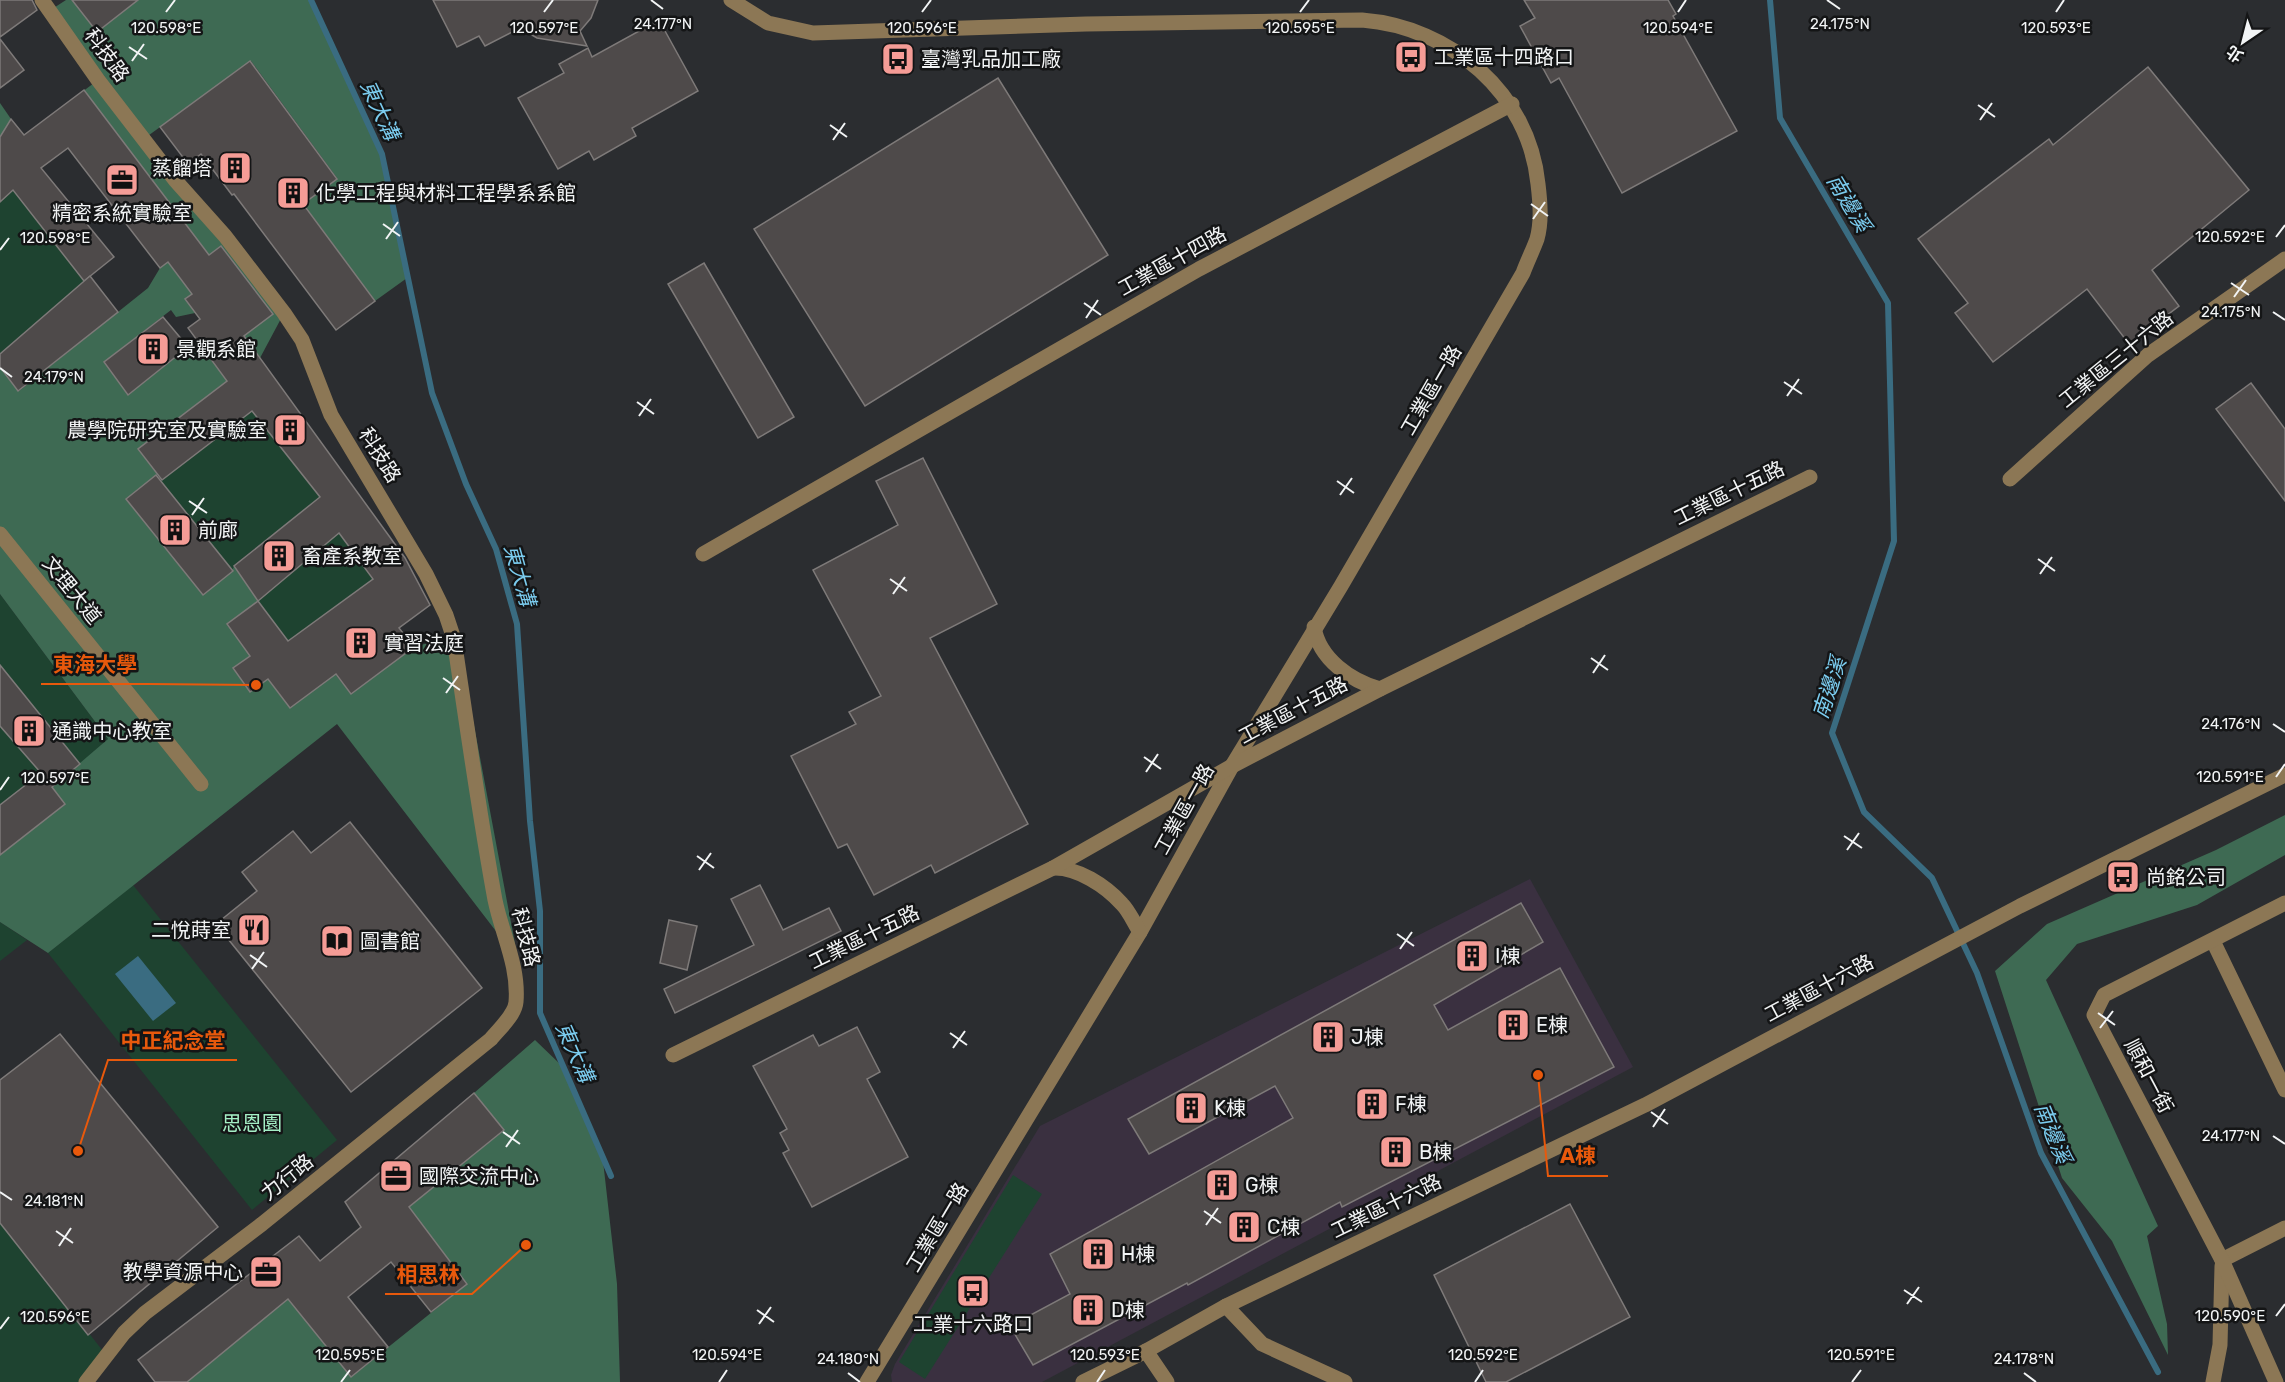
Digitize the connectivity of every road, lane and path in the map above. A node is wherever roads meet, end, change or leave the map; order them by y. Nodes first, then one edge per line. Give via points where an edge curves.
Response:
1 (42, 0) edge
2 (731, 0) edge
3 (1512, 104) junction
4 (2285, 259) edge
5 (1809, 477) dead end
6 (2010, 479) dead end
7 (0, 534) edge
8 (703, 554) dead end
9 (1314, 627) junction
10 (1380, 689) junction
11 (1232, 766) junction
12 (2285, 775) edge
13 (201, 784) dead end
14 (1053, 868) junction
15 (2285, 903) edge
16 (1140, 932) junction
17 (2213, 941) junction
18 (516, 1006) joint
19 (673, 1055) dead end
20 (2285, 1090) edge
21 (2285, 1228) edge
22 (2222, 1260) junction
23 (1226, 1306) junction
24 (1146, 1351) junction
25 (86, 1382) edge
26 (867, 1382) edge
27 (1083, 1382) edge
28 (1167, 1382) edge
29 (1345, 1382) edge
30 (2213, 1382) edge
31 (2276, 1382) edge

1 - 18 street, 科技路 via 175,180 225,236 302,340 331,415 426,574 446,615 454,639 497,908 511,955
2 - 3 street, 工業區一路 via 768,23 813,33 1086,24 1391,22 1437,41 1463,57
3 - 8 street, 工業區十四路 via 1199,269
3 - 9 street, 工業區一路 via 1530,141 1537,174 1537,238 1523,273
4 - 6 street, 工業區三十六路 via 2148,355
5 - 10 street, 工業區十五路
7 - 13 street, 文理大道
9 - 10 street via 1323,648 1342,670
9 - 11 street, 工業區一路
10 - 11 street, 工業區十五路
11 - 14 street, 工業區十五路
11 - 16 street, 工業區一路
12 - 23 street, 工業區十六路 via 2020,906 1645,1105
14 - 16 street via 1065,868 1091,879 1122,904
14 - 19 street, 工業區十五路
15 - 17 street, 順和一街
16 - 26 street, 工業區一路
17 - 20 street
17 - 22 street, 順和一街 via 2104,995 2094,1015
18 - 25 street, 力行路 via 491,1039 145,1313
21 - 22 street
22 - 30 street via 2220,1346
22 - 31 street
23 - 24 street, 工業區十六路
23 - 29 street via 1262,1344
24 - 27 street, 工業區十六路
24 - 28 street

